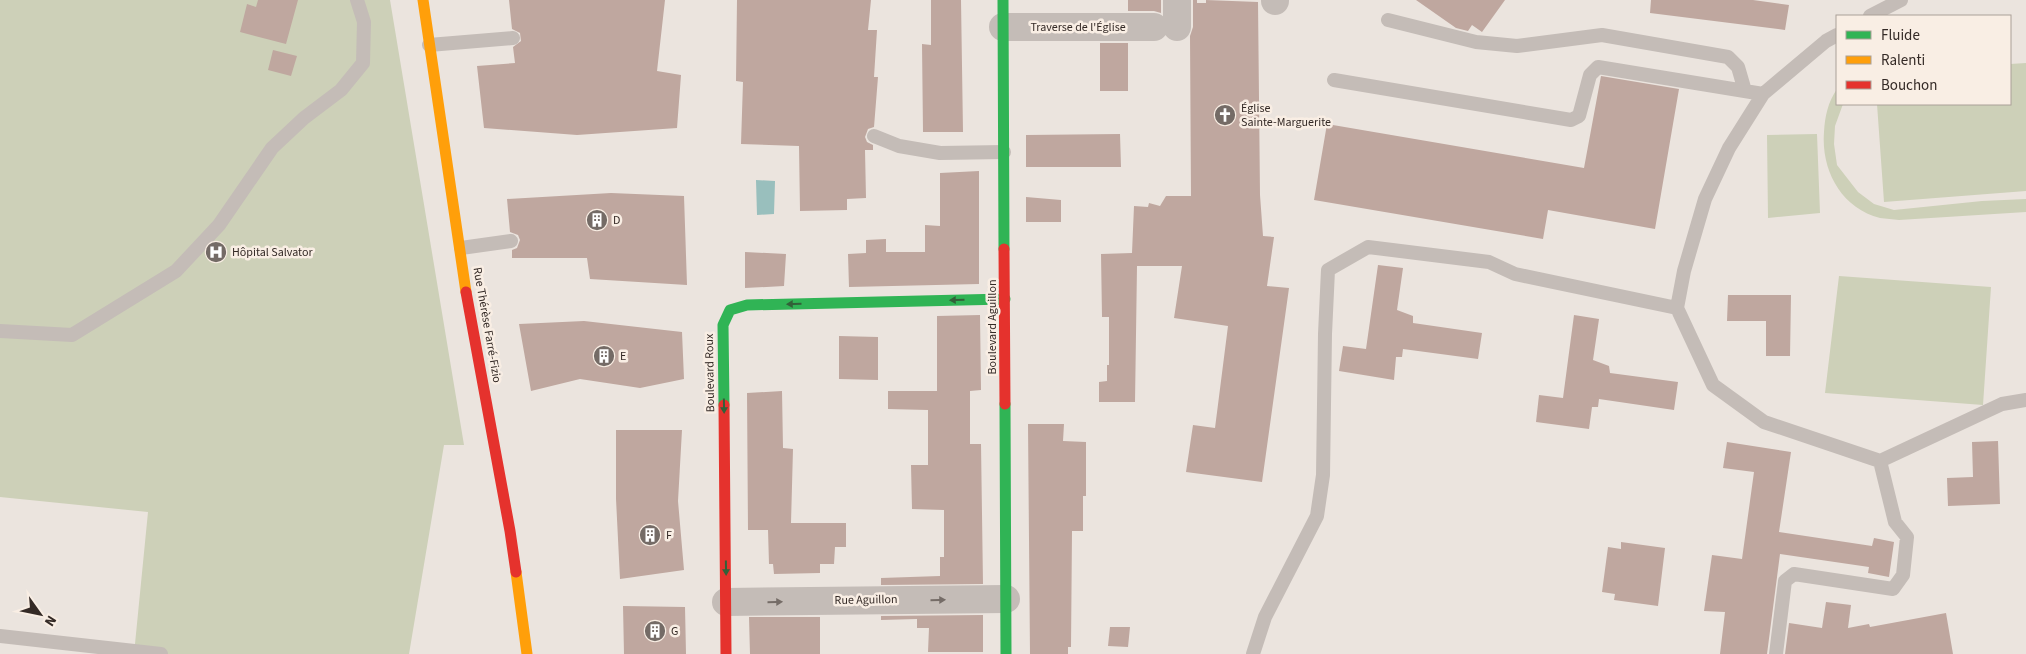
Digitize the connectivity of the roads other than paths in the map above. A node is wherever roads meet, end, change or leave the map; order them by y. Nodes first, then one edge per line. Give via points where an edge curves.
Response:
1 (357, 0) edge
2 (422, 0) edge
3 (1003, 0) edge
4 (1177, 0) edge
5 (1901, 0) edge
6 (1872, 15) edge
7 (1388, 20) dead end
8 (1003, 27) junction
9 (1836, 35) edge
10 (513, 38) dead end
11 (430, 45) junction
12 (1334, 80) dead end
13 (1745, 91) junction
14 (1763, 94) junction
15 (874, 136) dead end
16 (1004, 152) junction
17 (511, 241) dead end
18 (460, 248) junction
19 (1005, 299) junction
20 (1677, 308) junction
21 (0, 331) edge
22 (2026, 400) edge
23 (1880, 461) junction
24 (1006, 599) junction
25 (726, 602) junction
26 (0, 636) edge
27 (161, 654) edge
28 (527, 654) edge
29 (726, 654) edge
30 (1006, 654) edge
31 (1253, 654) edge
32 (1776, 654) edge

1 - 21 lane via 364,22 363,63 341,90 272,148 219,225 176,271 72,335
2 - 11 street, Rue Thérèse Farré-Fizio
3 - 8 street, Boulevard Aguillon
4 - 8 street, Traverse de l'Église via 1165,27
5 - 6 lane
7 - 13 lane via 1476,42 1517,46 1602,35 1728,57 1738,67
8 - 16 street, Boulevard Aguillon
9 - 14 lane
10 - 11 lane
11 - 18 street, Rue Thérèse Farré-Fizio
12 - 13 lane via 1571,120 1579,116 1590,75 1598,67
13 - 14 lane
14 - 20 lane via 1728,148 1705,199
15 - 16 lane via 899,146 940,153
16 - 19 street, Boulevard Aguillon
17 - 18 lane
18 - 28 street, Rue Thérèse Farré-Fizio via 510,530
19 - 24 street, Boulevard Aguillon
19 -> 25 street, Boulevard Roux via 747,305 730,310 723,325
20 - 23 lane via 1713,385 1764,422
20 - 31 lane via 1515,274 1489,262 1368,247 1328,270 1323,475 1317,516 1265,617
22 - 23 lane via 2002,404
23 - 32 lane via 1895,522 1907,537 1903,575 1893,589 1794,574 1785,581
25 -> 24 street, Rue Aguillon
24 - 30 street, Boulevard Aguillon
25 - 29 street, Boulevard Roux
26 - 27 lane

